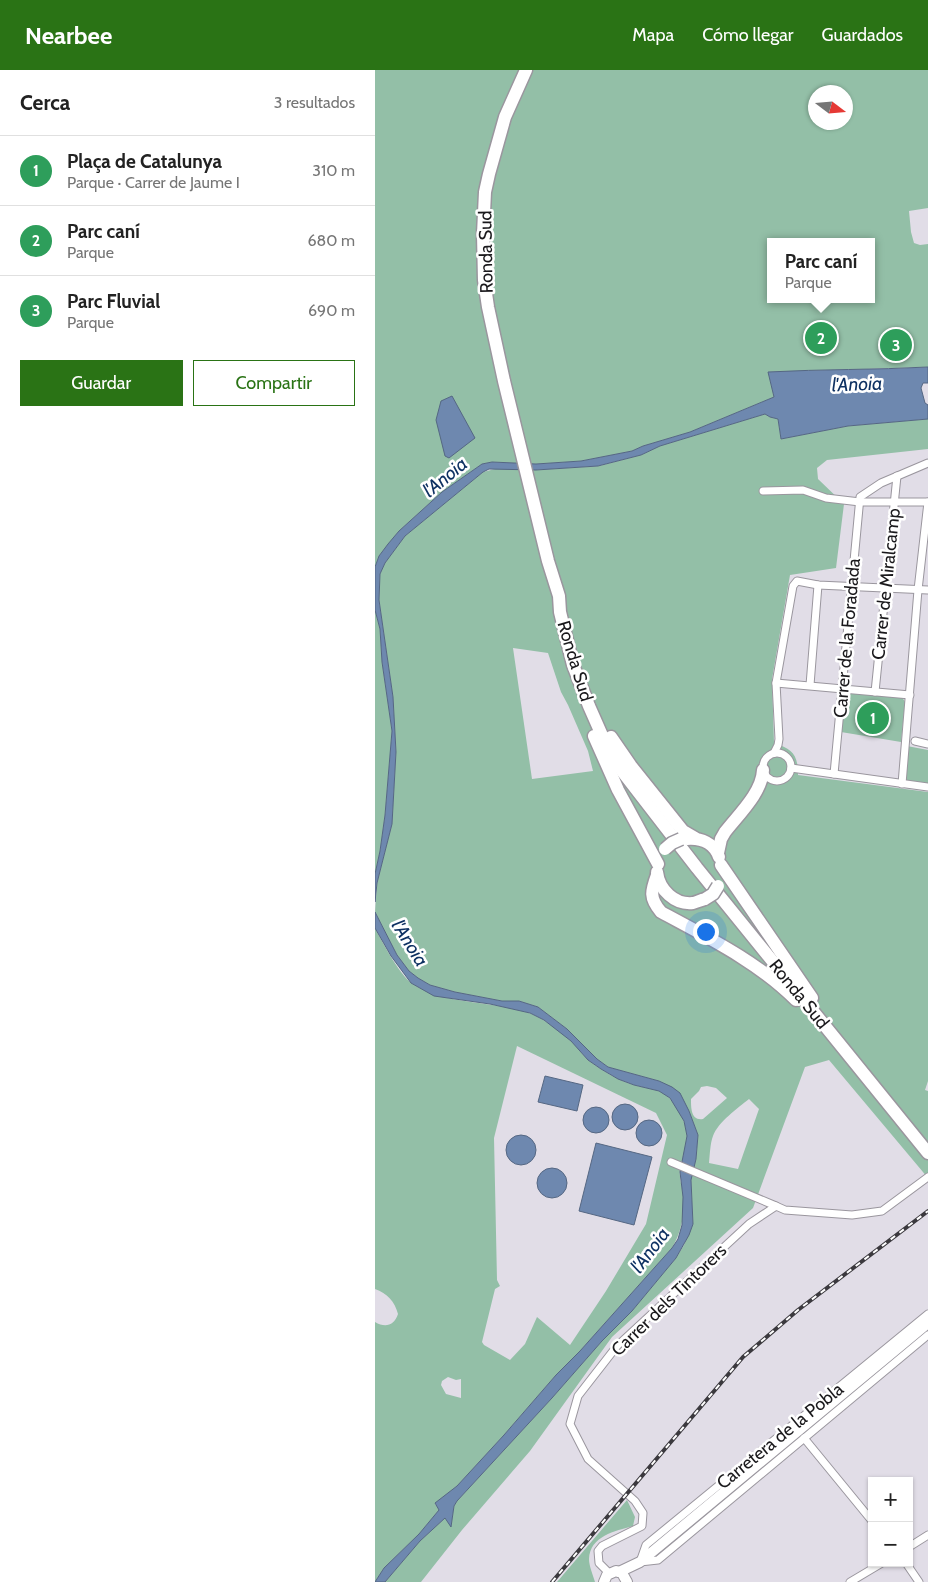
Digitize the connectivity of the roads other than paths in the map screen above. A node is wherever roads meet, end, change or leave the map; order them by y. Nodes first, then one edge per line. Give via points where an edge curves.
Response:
1 (527, 70) edge
2 (928, 463) edge
3 (897, 476) junction
4 (763, 491) dead end
5 (860, 502) junction
6 (928, 502) edge
7 (894, 503) junction
8 (817, 585) junction
9 (852, 585) junction
10 (885, 587) junction
11 (919, 590) junction
12 (928, 590) edge
13 (560, 612) junction
14 (776, 683) junction
15 (809, 685) junction
16 (842, 689) junction
17 (875, 692) junction
18 (910, 695) junction
19 (915, 741) dead end
20 (928, 744) edge
21 (774, 753) junction
22 (791, 768) junction
23 (763, 770) junction
24 (833, 774) junction
25 (774, 781) junction
26 (902, 784) junction
27 (928, 787) edge
28 (758, 790) junction
29 (725, 832) junction
30 (700, 840) junction
31 (719, 859) junction
32 (658, 870) junction
33 (839, 1043) junction
34 (928, 1153) edge
35 (674, 1163) dead end
36 (928, 1177) edge
37 (775, 1206) junction
38 (928, 1314) edge
39 (928, 1323) edge
40 (928, 1335) edge
41 (804, 1438) junction
42 (868, 1515) edge
43 (928, 1535) edge
44 (913, 1544) edge
45 (641, 1562) junction
46 (875, 1567) edge
47 (909, 1567) edge
48 (608, 1578) edge
49 (627, 1582) edge
50 (850, 1582) edge
51 (919, 1582) edge

1 - 13 highway, Ronda Sud via 505,117 485,192 484,280 504,381 559,596
2 - 3 street
3 - 5 street via 860,497
3 - 7 street, Carrer de Miralcamp
4 - 5 street via 803,490 826,498
5 - 7 street
5 - 9 street, Carrer de la Foradada
6 - 7 street
6 - 11 street
7 - 10 street, Carrer de Miralcamp
8 - 9 street
8 - 14 street via 797,581 793,586
8 - 15 street
9 - 10 street
9 - 16 street, Carrer de la Foradada
10 - 11 street
10 - 17 street, Carrer de Miralcamp
11 - 12 street
11 - 18 street
13 - 30 highway via 593,704 611,736 683,831
13 - 32 highway via 565,655 598,746
13 - 33 highway, Ronda Sud via 573,665 604,740 622,771
14 - 15 street
14 - 21 street via 779,739
15 - 16 street
16 - 17 street
16 - 24 street, Carrer de la Foradada
17 - 18 street
18 - 26 street
19 - 20 street
21 - 22 street via 787,756
21 - 23 street via 764,761
22 - 24 street
22 - 25 street via 787,777
23 - 25 street
23 - 28 highway
24 - 26 street
25 - 28 highway
26 - 27 street
28 - 29 highway
29 - 30 highway via 718,837
29 - 31 highway
30 - 31 highway
30 - 32 highway, bridge via 681,839 673,843 665,849
31 - 32 highway, bridge via 722,873 718,886 713,894 693,903 677,901 670,896 662,887
31 - 33 highway
32 - 33 highway via 652,898 661,912 757,966
33 - 34 highway, Ronda Sud
35 - 37 street
36 - 37 street via 882,1212 852,1215 785,1210
37 - 48 street, Carrer dels Tintorers via 749,1224 617,1346 578,1396 571,1424 588,1459 635,1501 643,1513 642,1526 598,1551 599,1563
38 - 45 street, Carretera de la Pobla via 646,1545
39 - 45 street, Carretera de la Pobla
40 - 41 street, Carretera de la Pobla
41 - 42 street
41 - 45 street, Carretera de la Pobla via 658,1560
43 - 44 street
45 - 48 street, Carretera de la Pobla
45 - 49 street, Carretera de la Pobla
46 - 50 street
47 - 51 street
48 - 49 street via 625,1576

